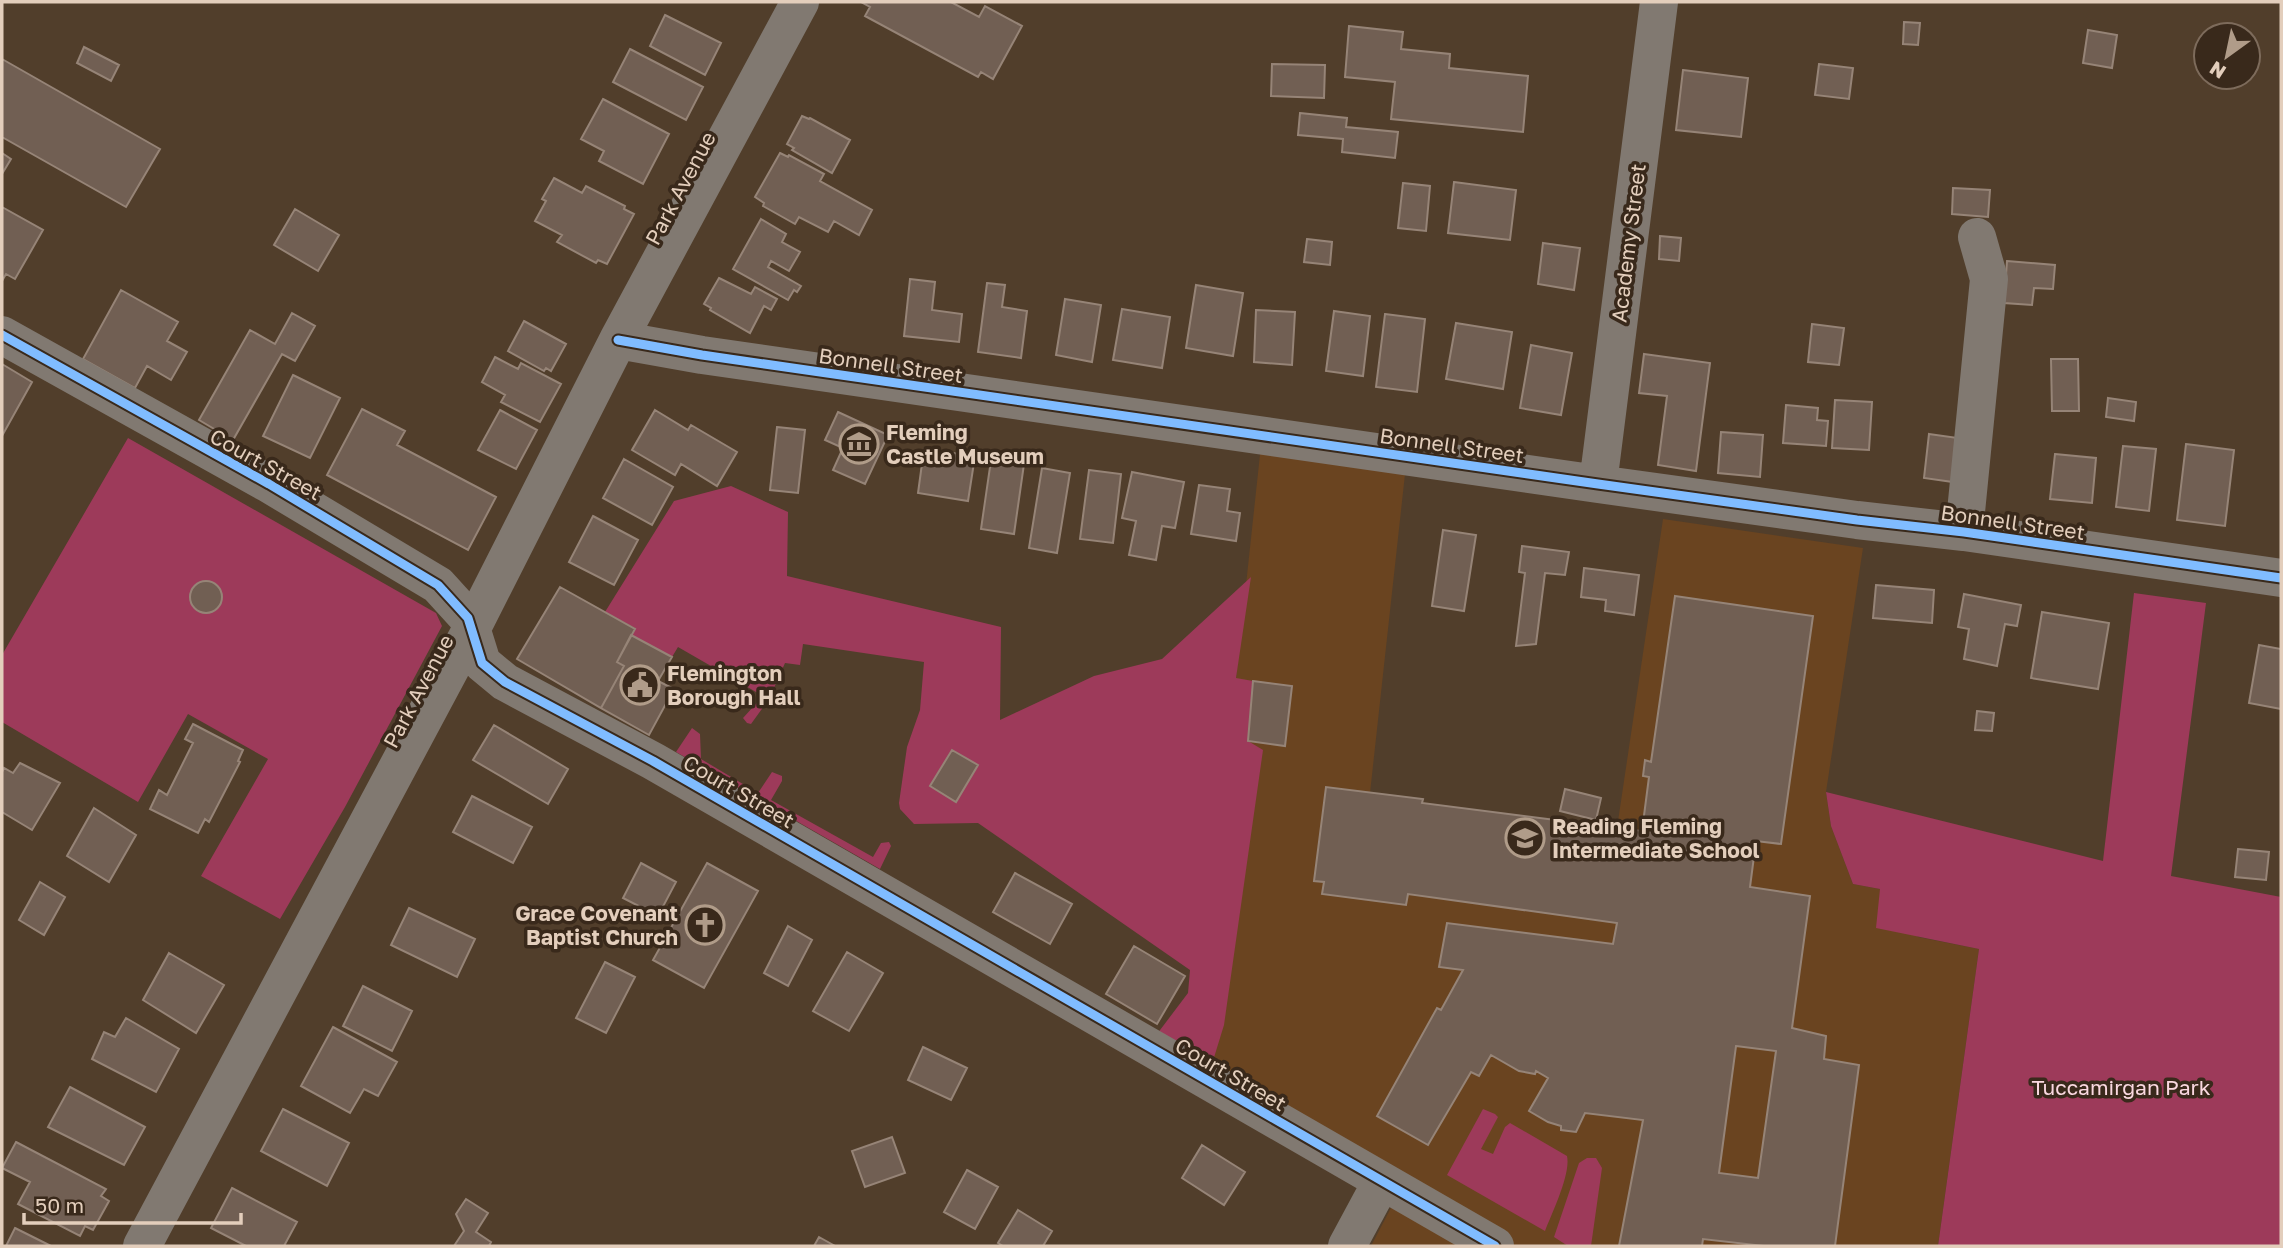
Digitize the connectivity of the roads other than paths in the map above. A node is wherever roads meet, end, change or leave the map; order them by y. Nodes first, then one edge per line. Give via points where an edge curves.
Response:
1 (800, 2) edge
2 (1659, 2) edge
3 (1977, 237) dead end
4 (2, 335) edge
5 (618, 340) junction
6 (1598, 484) junction
7 (1964, 532) junction
8 (2281, 578) edge
9 (471, 630) junction
10 (1382, 1181) junction
11 (142, 1246) edge
12 (1347, 1246) edge
13 (1495, 1246) edge

1 - 5 street, Park Avenue
2 - 6 street, Academy Street
3 - 7 street via 1989,279
4 - 9 street, Court Street via 269,484 438,585 468,618
5 - 6 street, Bonnell Street
5 - 9 street, Park Avenue
6 - 7 street, Bonnell Street
7 - 8 street, Bonnell Street
9 - 10 street, Court Street via 482,663 505,682 653,761
9 - 11 street, Park Avenue
10 - 12 street
10 - 13 street, Court Street

